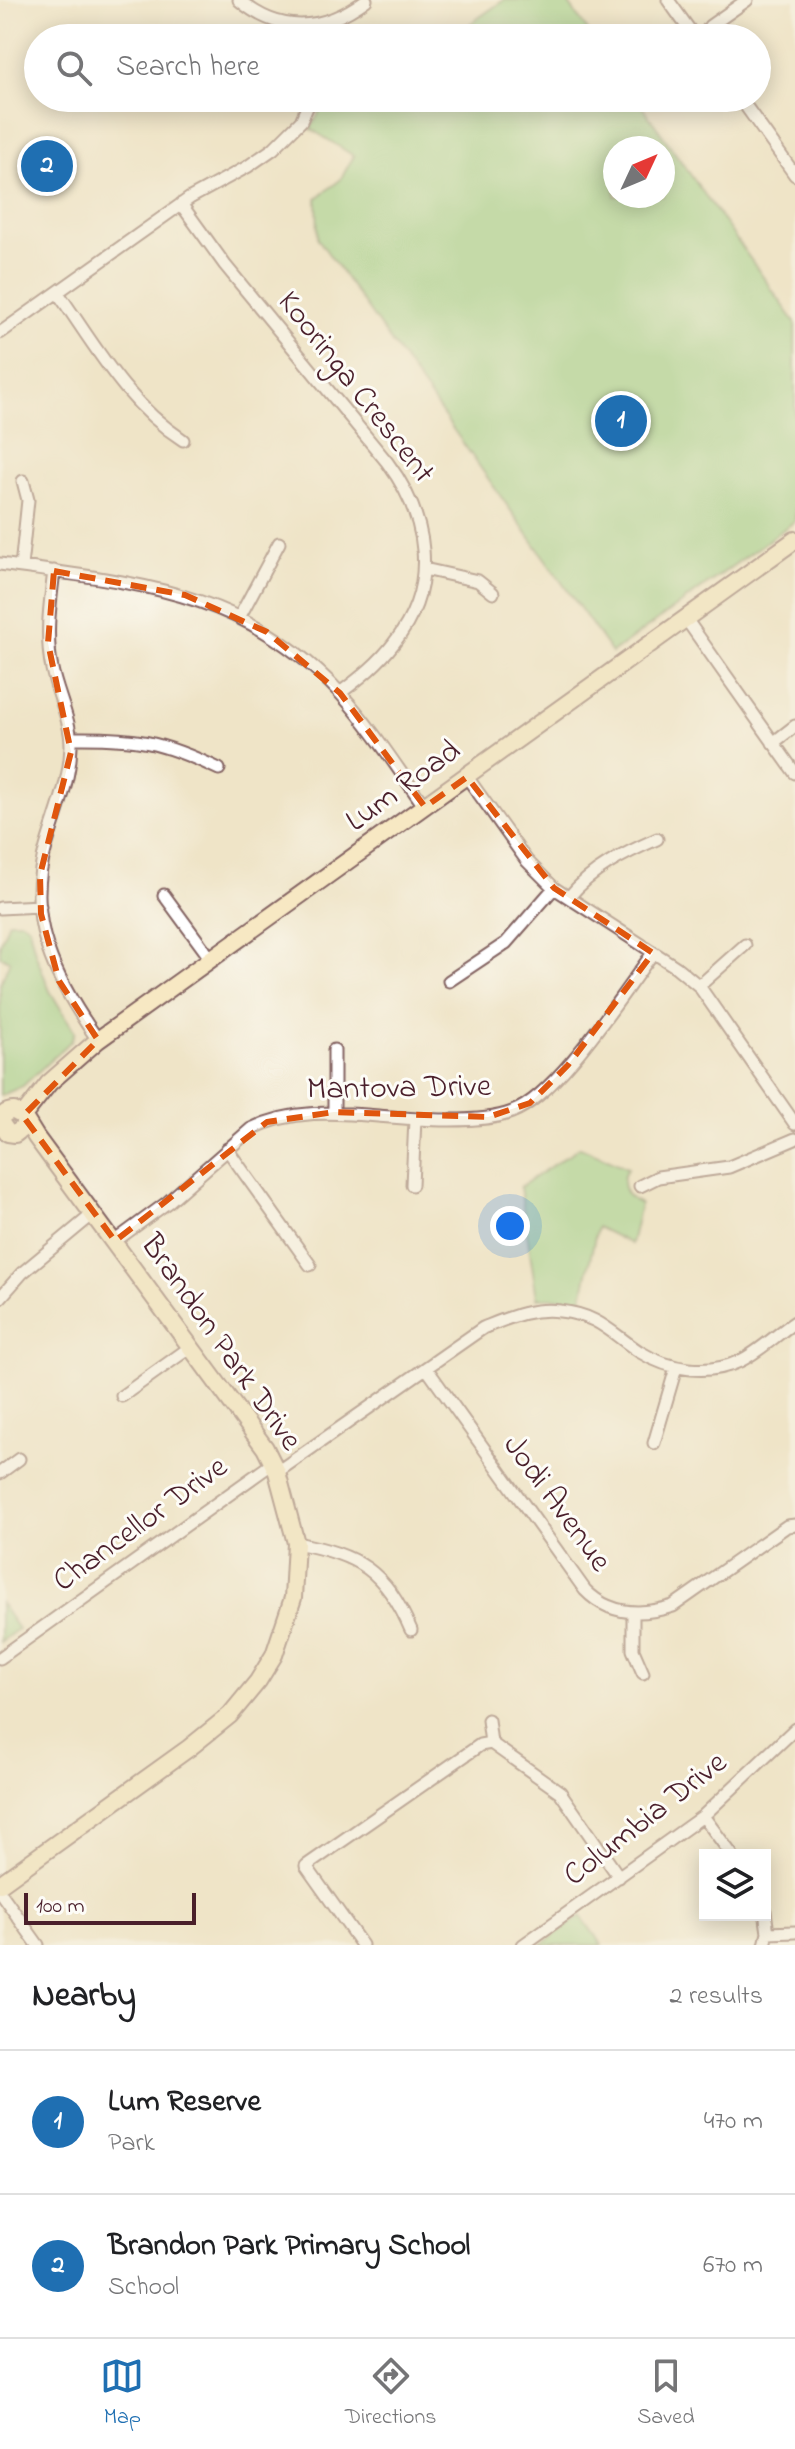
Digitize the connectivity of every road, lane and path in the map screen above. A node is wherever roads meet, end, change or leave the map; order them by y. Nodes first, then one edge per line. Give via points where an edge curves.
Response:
1 (239, 0) edge
2 (366, 0) edge
3 (668, 0) edge
4 (747, 0) edge
5 (287, 24) edge
6 (326, 24) edge
7 (683, 24) edge
8 (713, 24) edge
9 (305, 112) edge
10 (752, 112) edge
11 (791, 160) edge
12 (795, 175) edge
13 (181, 204) junction
14 (58, 293) junction
15 (0, 333) edge
16 (183, 440) dead end
17 (23, 481) dead end
18 (795, 540) edge
19 (279, 543) dead end
20 (0, 564) edge
21 (21, 567) junction
22 (424, 569) junction
23 (54, 571) junction
24 (493, 593) dead end
25 (240, 616) junction
26 (686, 619) junction
27 (340, 693) junction
28 (795, 726) edge
29 (71, 738) junction
30 (773, 743) junction
31 (219, 769) dead end
32 (795, 773) edge
33 (467, 777) junction
34 (425, 807) junction
35 (657, 839) dead end
36 (554, 888) junction
37 (164, 895) dead end
38 (569, 897) junction
39 (40, 906) junction
40 (0, 908) edge
41 (745, 945) dead end
42 (653, 953) junction
43 (211, 959) junction
44 (449, 981) dead end
45 (699, 986) junction
46 (98, 1040) junction
47 (334, 1050) dead end
48 (334, 1112) junction
49 (793, 1117) edge
50 (9, 1119) edge
51 (415, 1119) junction
52 (795, 1139) edge
53 (227, 1149) junction
54 (412, 1185) dead end
55 (640, 1186) dead end
56 (93, 1214) junction
57 (115, 1241) junction
58 (310, 1265) dead end
59 (0, 1298) edge
60 (795, 1322) edge
61 (192, 1346) junction
62 (676, 1368) junction
63 (427, 1369) junction
64 (122, 1396) dead end
65 (654, 1443) dead end
66 (19, 1459) dead end
67 (275, 1468) junction
68 (0, 1473) edge
69 (795, 1525) edge
70 (296, 1543) junction
71 (633, 1612) junction
72 (411, 1630) dead end
73 (0, 1658) edge
74 (643, 1673) dead end
75 (488, 1720) dead end
76 (795, 1729) edge
77 (491, 1743) junction
78 (703, 1816) junction
79 (728, 1849) edge
80 (619, 1877) junction
81 (0, 1884) edge
82 (0, 1892) edge
83 (795, 1932) edge
84 (766, 1939) edge
85 (38, 1945) edge
86 (362, 1945) edge
87 (523, 1945) edge

1 - 5 street
2 - 6 street
3 - 7 street
4 - 8 street
9 - 13 street via 281,143
10 - 11 street
11 - 12 street
13 - 14 street
13 - 22 street, Kooringa Crescent via 401,482 421,530
14 - 15 street
14 - 16 street via 132,398
17 - 21 street via 28,500
18 - 26 street, Lum Road
19 - 25 street
20 - 21 street
21 - 23 street
22 - 24 street via 478,581
22 - 27 street, Kooringa Crescent via 414,609 396,641
23 - 25 street via 172,591
23 - 29 street via 48,643
25 - 27 street via 292,649
26 - 30 street
26 - 33 street, Lum Road
27 - 34 street
28 - 30 street
29 - 31 street via 124,737 154,743
29 - 39 street via 66,789 40,875
30 - 32 street
33 - 34 street, Lum Road
33 - 36 street via 527,861
34 - 43 street, Lum Road
35 - 38 street via 580,883
36 - 38 street
36 - 44 street via 506,943
37 - 43 street
38 - 42 street
39 - 40 street
39 - 46 street via 59,981
41 - 45 street
42 - 45 street
42 - 51 street, Mantova Drive via 557,1078 530,1103 488,1117
43 - 46 street, Lum Road
45 - 49 street
46 - 50 street, Lum Road
47 - 48 street
48 - 51 street, Mantova Drive
48 - 53 street, Mantova Drive via 267,1122
50 - 56 street, Brandon Park Drive
51 - 54 street
52 - 55 street via 729,1167 658,1177
53 - 57 street, Mantova Drive
53 - 58 street
56 - 57 street, Brandon Park Drive
56 - 59 street
57 - 61 street, Brandon Park Drive
60 - 62 street, Chancellor Drive via 740,1361 714,1369
61 - 64 street
61 - 67 street, Brandon Park Drive via 254,1430
62 - 63 street, Chancellor Drive via 588,1317 558,1310 517,1314 483,1328
62 - 65 street
63 - 67 street, Chancellor Drive
63 - 71 street, Jodi Avenue via 585,1590 611,1609
66 - 68 street
67 - 70 street, Brandon Park Drive
67 - 73 street, Chancellor Drive
69 - 71 street, Jodi Avenue via 673,1606
70 - 72 street via 341,1554 370,1569 398,1599
70 - 81 street, Brandon Park Drive via 293,1598 274,1655 230,1715
71 - 74 street via 633,1650
75 - 77 street
76 - 78 street, Columbia Drive
77 - 80 street via 560,1792
77 - 86 street via 480,1745 306,1866
78 - 79 street
78 - 80 street, Columbia Drive
80 - 87 street, Columbia Drive
82 - 85 street
83 - 84 street

